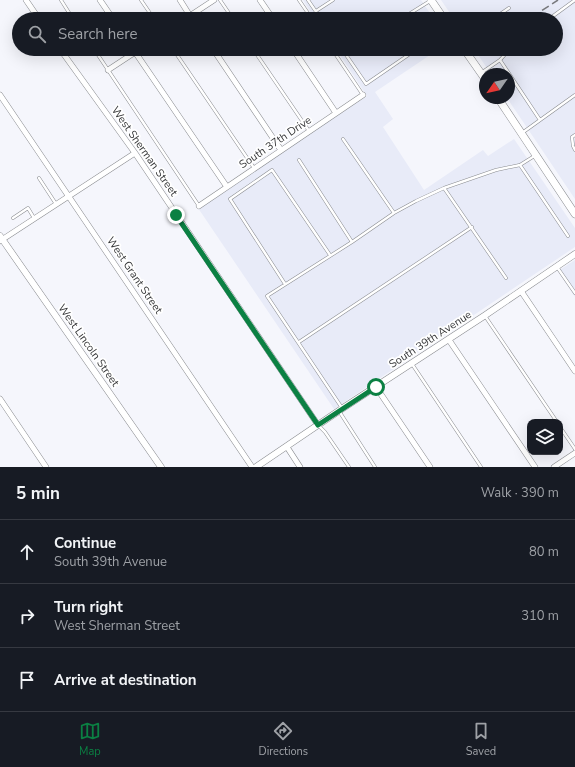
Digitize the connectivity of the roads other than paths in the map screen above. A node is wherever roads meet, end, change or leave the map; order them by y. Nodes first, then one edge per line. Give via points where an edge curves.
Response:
1 (26, 0) edge
2 (60, 0) edge
3 (100, 0) edge
4 (141, 0) edge
5 (180, 0) edge
6 (214, 0) edge
7 (220, 0) edge
8 (260, 0) edge
9 (299, 0) edge
10 (308, 0) edge
11 (333, 0) edge
12 (432, 0) edge
13 (575, 0) edge
14 (509, 8) dead end
15 (316, 11) joint
16 (34, 12) edge
17 (68, 12) edge
18 (108, 12) edge
19 (149, 12) edge
20 (188, 12) edge
21 (198, 12) edge
22 (228, 12) edge
23 (268, 12) edge
24 (307, 12) edge
25 (412, 12) edge
26 (440, 12) edge
27 (503, 12) edge
28 (559, 12) edge
29 (65, 56) edge
30 (99, 56) edge
31 (128, 56) edge
32 (140, 56) edge
33 (178, 56) edge
34 (218, 56) edge
35 (258, 56) edge
36 (298, 56) edge
37 (337, 56) edge
38 (347, 56) edge
39 (407, 56) edge
40 (469, 56) edge
41 (504, 56) edge
42 (500, 60) junction
43 (492, 68) edge
44 (108, 70) junction
45 (479, 70) edge
46 (0, 95) edge
47 (363, 95) joint
48 (575, 95) edge
49 (502, 104) edge
50 (336, 113) junction
51 (540, 120) junction
52 (309, 131) junction
53 (521, 133) junction
54 (575, 135) edge
55 (343, 139) dead end
56 (281, 150) junction
57 (575, 150) edge
58 (135, 153) junction
59 (536, 155) junction
60 (299, 160) dead end
61 (520, 165) junction
62 (254, 169) junction
63 (39, 178) dead end
64 (227, 187) junction
65 (444, 188) junction
66 (69, 196) junction
67 (56, 204) junction
68 (199, 206) joint
69 (394, 213) junction
70 (575, 214) edge
71 (12, 218) dead end
72 (35, 218) junction
73 (472, 227) junction
74 (568, 236) dead end
75 (1, 239) edge
76 (352, 242) junction
77 (575, 254) edge
78 (330, 256) junction
79 (557, 267) junction
80 (506, 278) dead end
81 (285, 284) junction
82 (521, 291) junction
83 (575, 293) edge
84 (484, 316) junction
85 (449, 340) junction
86 (299, 342) junction
87 (412, 364) junction
88 (575, 371) edge
89 (376, 387) junction
90 (0, 399) edge
91 (341, 410) junction
92 (554, 419) edge
93 (318, 425) junction
94 (563, 431) edge
95 (287, 447) junction
96 (575, 449) edge
97 (575, 453) edge
98 (428, 466) edge
99 (46, 467) edge
100 (160, 467) edge
101 (252, 467) edge
102 (256, 467) edge
103 (300, 467) edge
104 (349, 467) edge
105 (375, 467) edge
106 (482, 467) edge
107 (535, 467) edge
108 (554, 467) edge

1 - 16 street
2 - 17 lane
3 - 18 street
4 - 19 lane
5 - 20 street
6 - 21 street
7 - 22 lane
8 - 23 street
9 - 24 lane
10 - 15 lane
11 - 15 lane
12 - 25 lane
12 - 26 main road
13 - 28 lane
14 - 27 lane
29 - 58 street, West Sherman Street
30 - 44 lane
31 - 44 street
32 - 64 street
33 - 62 lane
34 - 56 street
35 - 52 lane
36 - 50 street
37 - 47 lane
38 - 39 lane via 366,84
40 - 45 main road
41 - 42 lane
42 - 43 lane
42 - 51 lane
44 - 68 lane
46 - 66 street, West Grant Street
47 - 50 street, South 37th Drive
48 - 51 lane
49 - 53 main road
50 - 52 street, South 37th Drive
51 - 53 lane
52 - 56 street, South 37th Drive
53 - 59 main road
54 - 57 lane via 572,136
55 - 69 lane
56 - 62 street, South 37th Drive
58 - 66 street
58 - 93 street, West Sherman Street
59 - 61 lane
59 - 70 main road
60 - 76 lane
61 - 65 lane via 496,170
61 - 74 lane
62 - 64 street, South 37th Drive
63 - 67 lane
64 - 68 street, South 37th Drive
65 - 69 lane
65 - 73 lane
66 - 67 street
66 - 101 street, West Grant Street
67 - 72 street
69 - 76 lane
71 - 72 lane via 28,208
72 - 75 street
73 - 80 lane
73 - 86 lane
75 - 100 street, West Lincoln Street
76 - 78 lane
77 - 79 street, South 39th Avenue
78 - 81 lane
78 - 81 lane via 272,170 230,199
79 - 82 street, South 39th Avenue
79 - 83 lane
81 - 86 lane via 266,296
82 - 84 street, South 39th Avenue
82 - 88 street
84 - 85 street, South 39th Avenue
84 - 92 lane
85 - 87 street, South 39th Avenue
85 - 107 street
86 - 91 lane
87 - 89 street, South 39th Avenue
87 - 106 lane
89 - 91 street, South 39th Avenue
89 - 98 street
90 - 99 street
91 - 93 street, South 39th Avenue
91 - 105 lane
93 - 95 street, South 39th Avenue
93 - 104 lane
94 - 96 lane
95 - 102 street, South 39th Avenue
95 - 103 street
97 - 108 street

